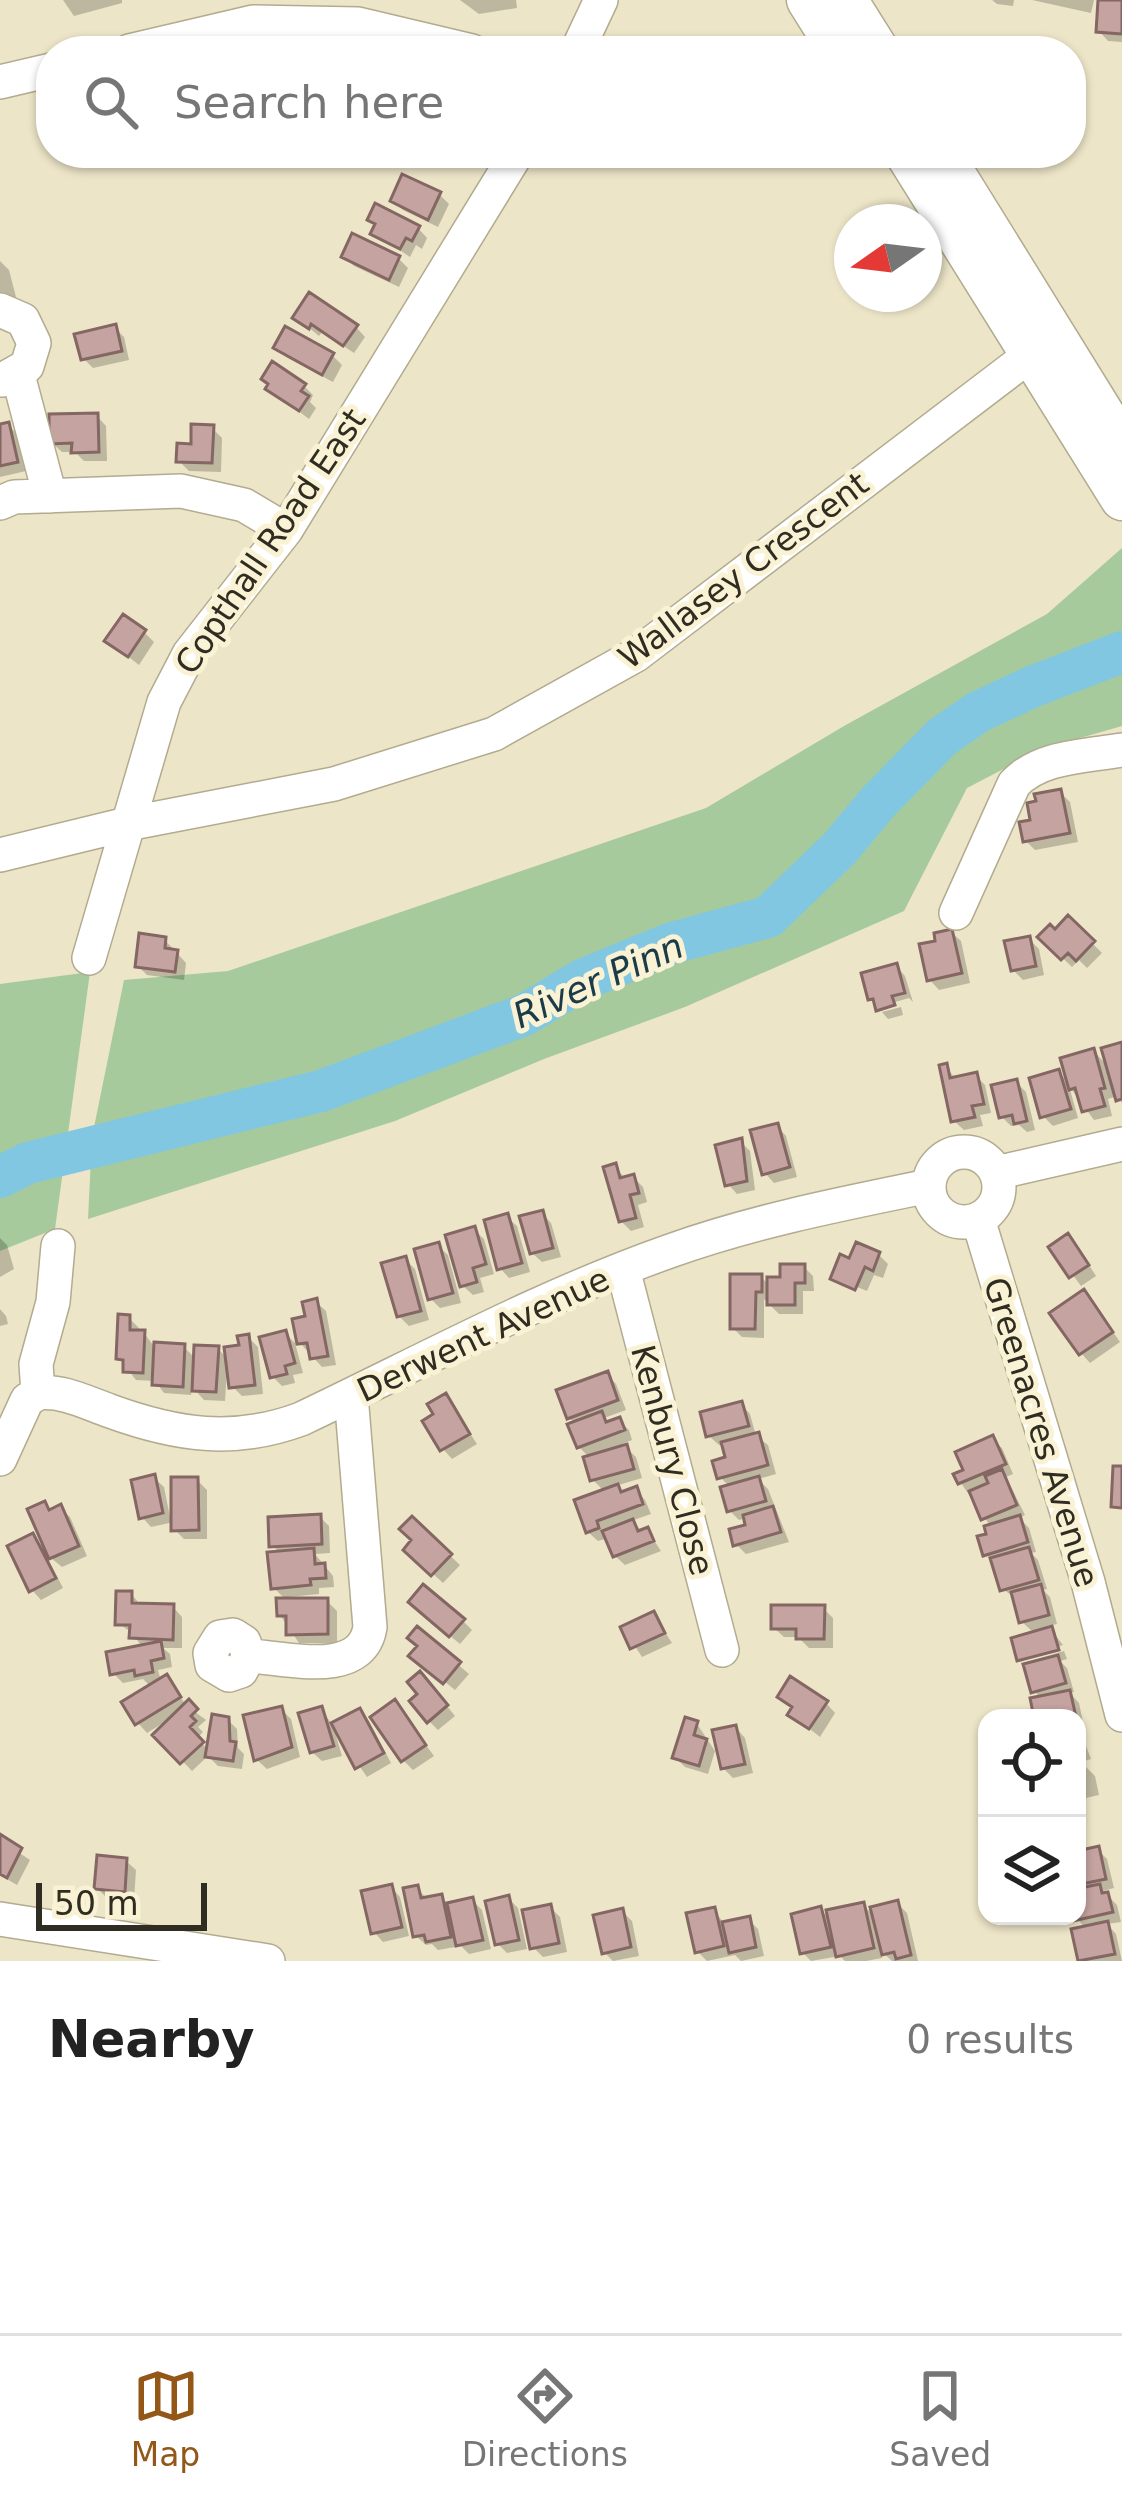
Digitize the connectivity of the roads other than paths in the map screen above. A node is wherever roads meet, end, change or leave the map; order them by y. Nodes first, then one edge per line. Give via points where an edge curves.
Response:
1 (601, 0) edge
2 (808, 0) edge
3 (847, 0) edge
4 (252, 11) edge
5 (175, 36) edge
6 (409, 36) edge
7 (584, 36) edge
8 (831, 36) edge
9 (869, 36) edge
10 (36, 74) edge
11 (0, 82) edge
12 (508, 168) edge
13 (917, 168) edge
14 (949, 168) edge
15 (0, 310) edge
16 (1042, 345) junction
17 (9, 378) edge
18 (1122, 445) edge
19 (50, 496) junction
20 (1122, 499) edge
21 (0, 503) edge
22 (286, 530) junction
23 (1122, 750) edge
24 (127, 824) junction
25 (0, 855) edge
26 (956, 913) dead end
27 (89, 958) dead end
28 (1122, 1144) edge
29 (995, 1173) junction
30 (929, 1186) junction
31 (978, 1219) junction
32 (58, 1246) dead end
33 (623, 1269) junction
34 (38, 1393) junction
35 (351, 1395) junction
36 (0, 1459) edge
37 (722, 1650) dead end
38 (249, 1656) dead end
39 (1122, 1715) edge
40 (0, 1919) edge
41 (268, 1961) edge

1 - 7 street
2 - 8 main road
3 - 9 main road
4 - 5 street
4 - 6 street
10 - 11 street
12 - 22 street, Copthall Road East
13 - 16 main road
14 - 16 main road
15 - 17 street via 30,330 32,355
16 - 18 main road
16 - 20 main road
16 - 24 street, Wallasey Crescent via 636,655 494,734 334,784
17 - 19 street
19 - 21 street
19 - 22 street via 181,491 244,505
22 - 24 street, Copthall Road East via 189,654 164,702
23 - 26 street via 1025,772
24 - 25 street, Wallasey Crescent
24 - 27 street, Copthall Road East
28 - 29 street, Derwent Avenue
29 - 30 street, Derwent Avenue via 982,1158 959,1153 938,1164
29 - 31 street via 997,1197
30 - 31 street via 945,1217
30 - 33 street, Derwent Avenue via 788,1215
31 - 39 street, Greenacres Avenue
32 - 34 street
33 - 35 street, Derwent Avenue
33 - 37 street, Kenbury Close
34 - 35 street, Derwent Avenue via 177,1432 221,1436 282,1426
34 - 36 street via 27,1400
35 - 38 street via 367,1640 344,1660
40 - 41 street

